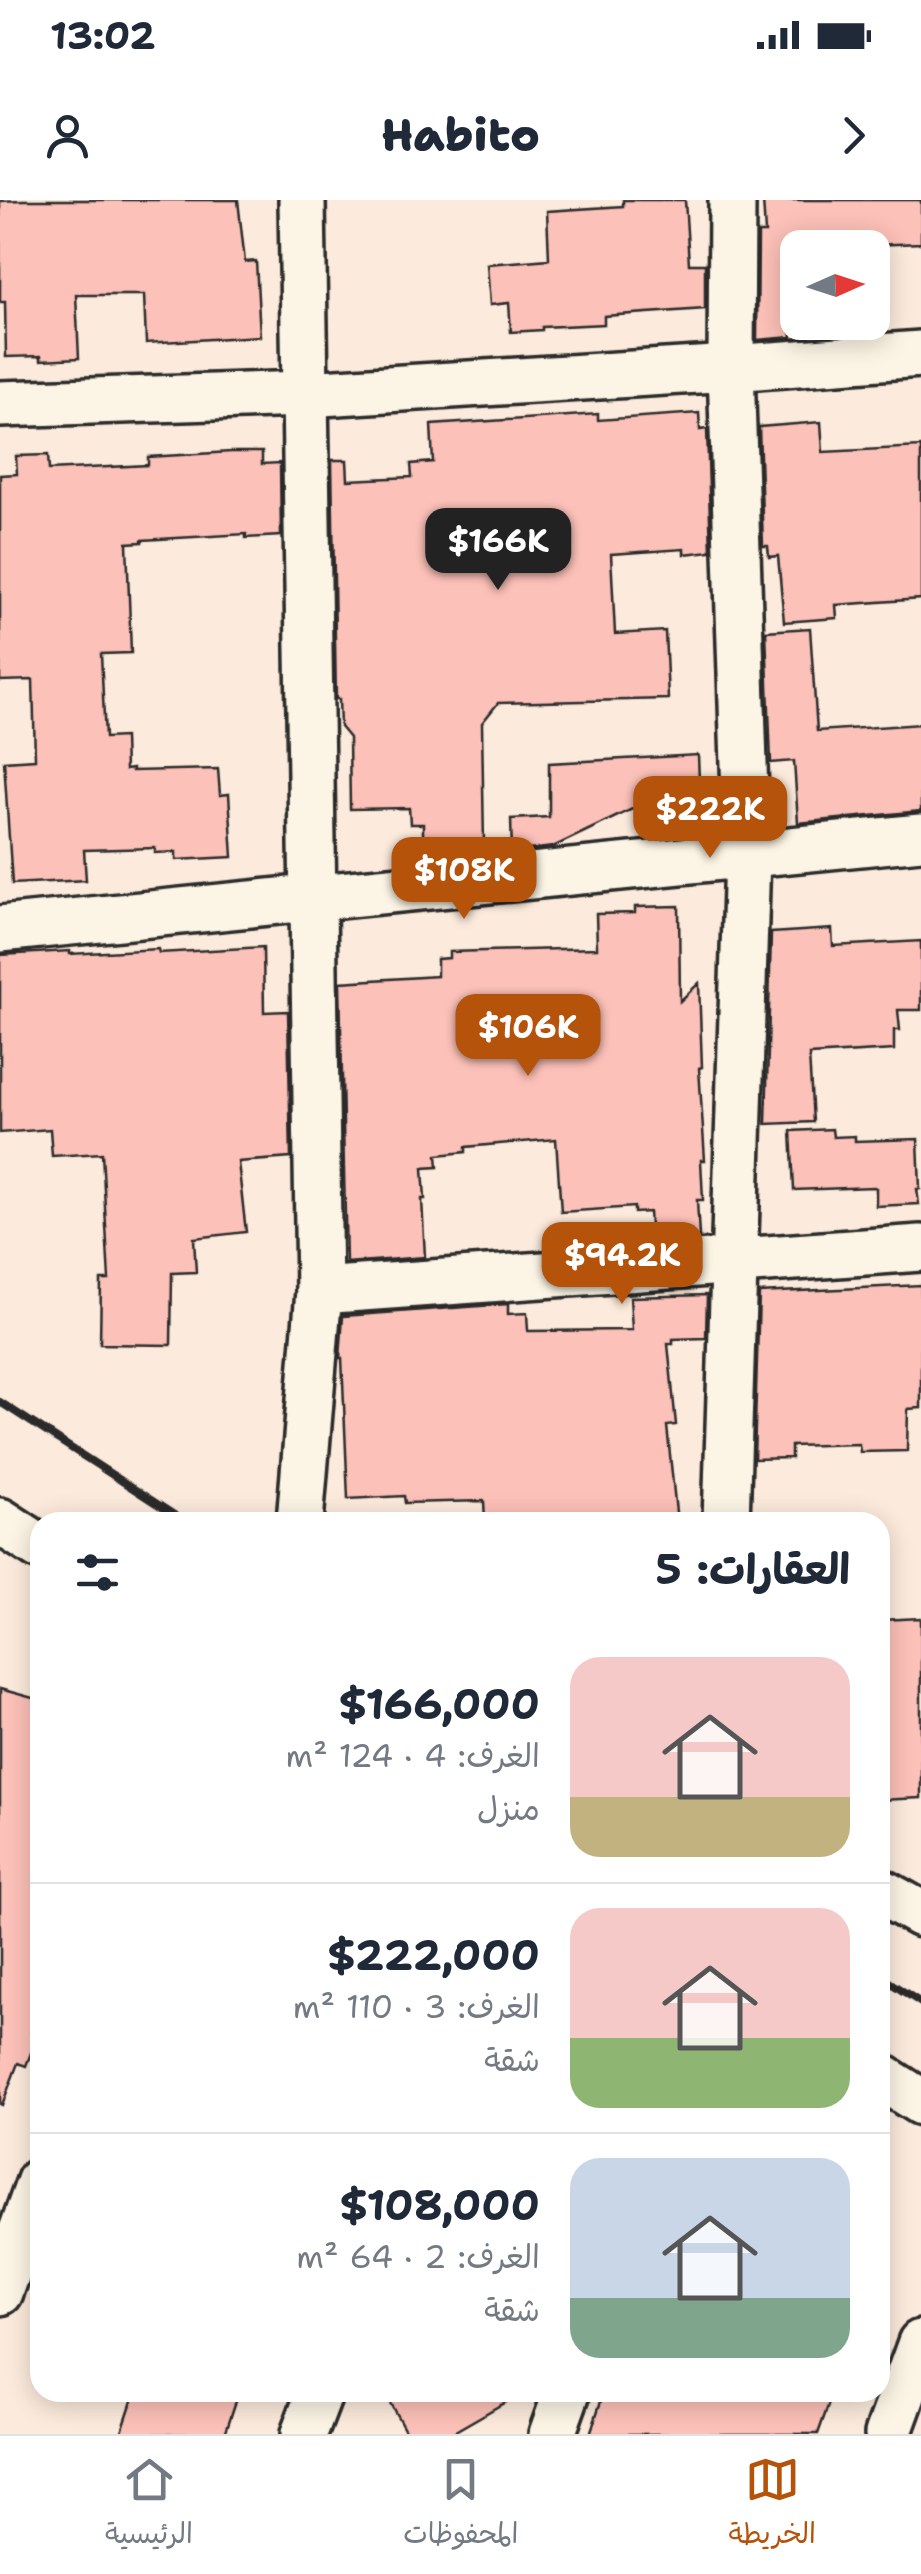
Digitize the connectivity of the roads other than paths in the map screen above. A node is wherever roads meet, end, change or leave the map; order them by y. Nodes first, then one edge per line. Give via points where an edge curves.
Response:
1 (302, 200) edge
2 (732, 200) edge
3 (921, 354) edge
4 (732, 368) junction
5 (304, 394) junction
6 (0, 404) edge
7 (921, 838) edge
8 (748, 856) junction
9 (312, 899) junction
10 (0, 929) edge
11 (921, 1248) edge
12 (733, 1262) junction
13 (318, 1291) junction
14 (301, 1512) edge
15 (726, 1512) edge
16 (0, 1521) edge
17 (30, 1540) edge
18 (890, 1897) edge
19 (921, 1914) edge
20 (890, 2082) edge
21 (921, 2102) edge
22 (30, 2209) edge
23 (0, 2292) edge
24 (921, 2343) edge
25 (316, 2402) edge
26 (563, 2402) edge
27 (304, 2434) edge
28 (552, 2434) edge
29 (888, 2434) edge

1 - 5 street
2 - 4 street
3 - 4 street
4 - 5 street
4 - 8 street
5 - 6 street
5 - 9 street
7 - 8 street
8 - 9 street
8 - 12 street
9 - 10 street
9 - 13 street
11 - 12 street
12 - 13 street
12 - 15 street
13 - 14 street
16 - 17 street
18 - 19 street
20 - 21 street
22 - 23 street
24 - 29 street
25 - 27 street
26 - 28 street

